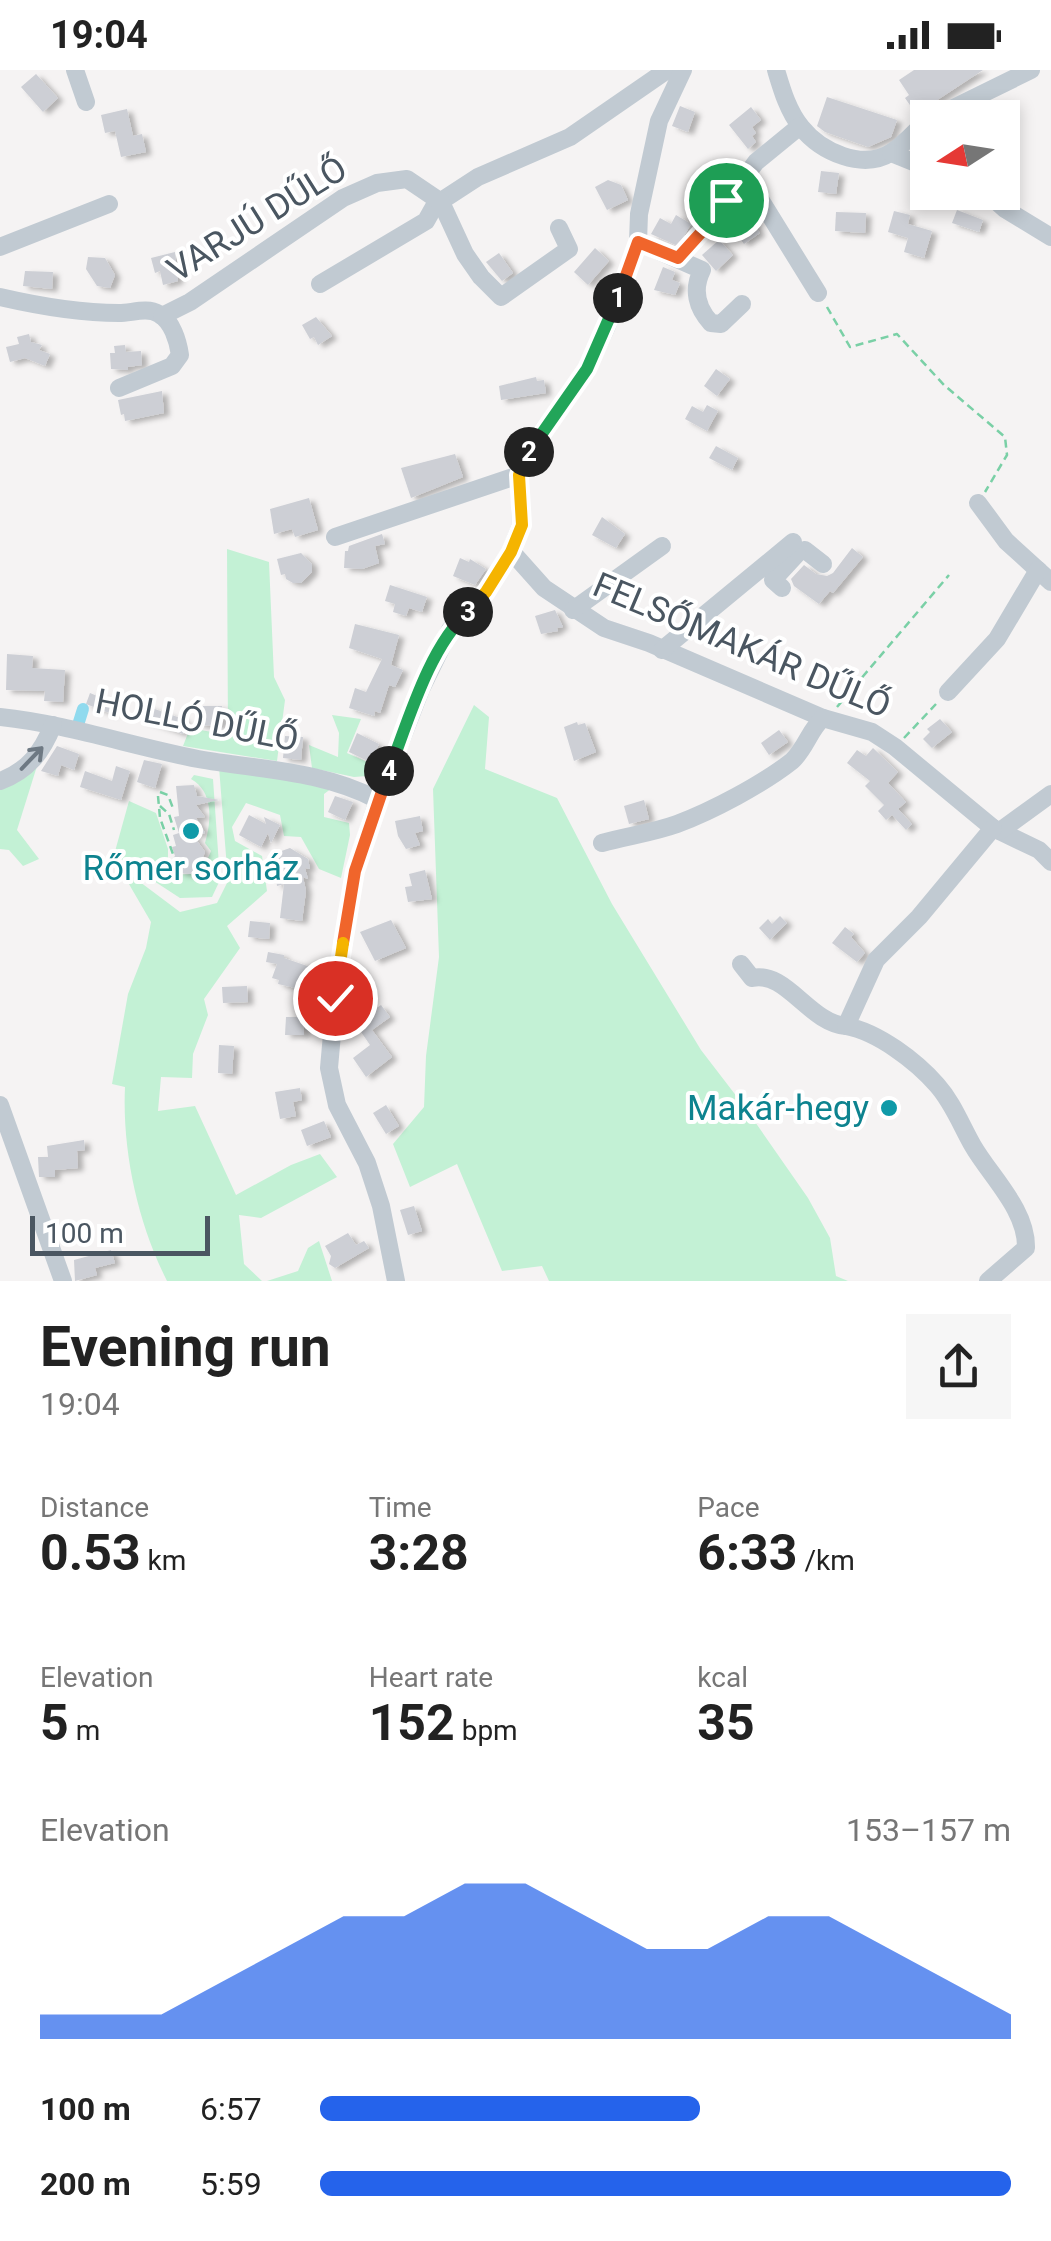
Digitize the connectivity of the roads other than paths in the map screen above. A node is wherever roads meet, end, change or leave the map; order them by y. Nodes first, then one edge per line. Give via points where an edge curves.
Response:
1 (74, 70) edge
2 (667, 70) edge
3 (683, 70) edge
4 (776, 70) edge
5 (1031, 70) edge
6 (969, 100) edge
7 (86, 102) dead end
8 (800, 126) junction
9 (910, 136) edge
10 (891, 153) junction
11 (910, 161) edge
12 (745, 176) junction
13 (440, 202) junction
14 (109, 204) dead end
15 (1007, 210) edge
16 (716, 216) road end
17 (558, 228) dead end
18 (1051, 238) edge
19 (638, 242) junction
20 (0, 247) edge
21 (320, 284) dead end
22 (818, 293) road end
23 (0, 297) edge
24 (742, 304) dead end
25 (162, 316) junction
26 (119, 388) dead end
27 (519, 475) junction
28 (978, 503) road end
29 (335, 537) dead end
30 (662, 546) dead end
31 (798, 548) junction
32 (511, 552) junction
33 (823, 564) dead end
34 (1045, 576) edge
35 (782, 588) dead end
36 (573, 610) junction
37 (662, 650) junction
38 (948, 692) road end
39 (0, 717) edge
40 (823, 718) junction
41 (53, 725) junction
42 (0, 781) edge
43 (1051, 794) edge
44 (378, 800) junction
45 (996, 829) junction
46 (602, 843) dead end
47 (1051, 862) edge
48 (742, 964) dead end
49 (846, 1026) junction
50 (2, 1118) edge
51 (64, 1281) edge
52 (396, 1281) edge
53 (988, 1281) edge

1 - 7 street
2 - 13 street via 570,137 478,177
3 - 19 street via 652,149
4 - 8 street
5 - 6 street
8 - 10 street via 845,158
8 - 12 street
9 - 10 street
10 - 11 street
12 - 16 street
12 - 22 street
13 - 17 street via 464,254 501,297 569,249
13 - 21 street via 426,221
13 - 25 street, VARJÚ DŰLŐ via 407,179 377,183 343,198
14 - 20 street
15 - 18 street
19 - 24 street via 702,270 698,307 711,323 721,324
19 - 27 street via 587,369
23 - 25 street
25 - 26 street via 180,355 172,366
27 - 29 street
27 - 32 street via 522,525
28 - 34 street via 1006,541
30 - 36 street
31 - 33 street
31 - 35 street via 773,580
31 - 37 street
32 - 36 street, FELSŐMAKÁR DŰLŐ
32 - 44 street via 450,630
34 - 38 street
36 - 37 street, FELSŐMAKÁR DŰLŐ
37 - 40 street, FELSŐMAKÁR DŰLŐ
39 - 41 street, HOLLÓ DŰLŐ
40 - 45 street, FELSŐMAKÁR DŰLŐ via 895,746
40 - 46 street via 791,761 744,790 676,824
42 -> 41 street via 30,765
41 - 44 street, HOLLÓ DŰLŐ via 203,760 314,775
43 - 45 street
44 - 52 street via 349,900 329,1068 337,1104 381,1206
45 - 47 street, FELSŐMAKÁR DŰLŐ
45 - 49 street via 876,960
48 - 49 street via 752,978 774,979 834,1025
49 - 53 street via 894,1050 937,1085 1014,1210 1026,1248
50 - 51 street

